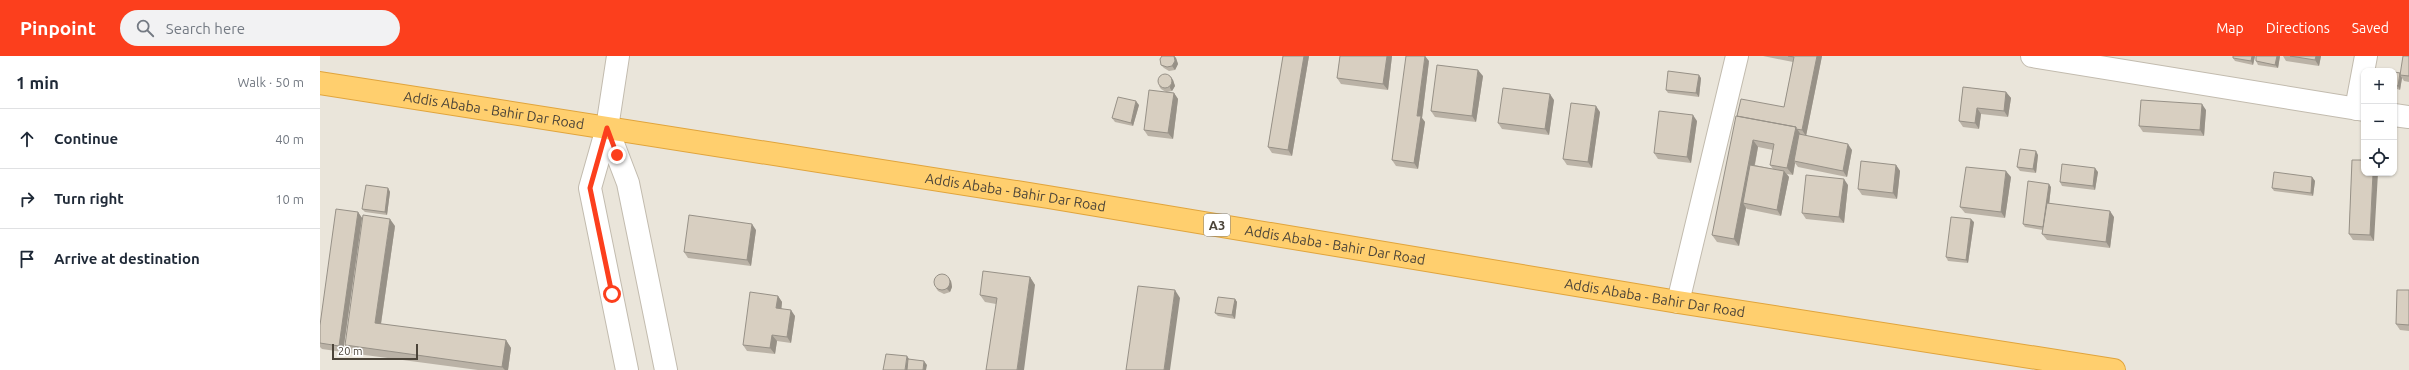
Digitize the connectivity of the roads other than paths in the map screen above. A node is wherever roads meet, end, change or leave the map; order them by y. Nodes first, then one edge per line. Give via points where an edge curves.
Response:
1 (618, 56) edge
2 (1737, 56) edge
3 (2032, 56) edge
4 (2366, 56) edge
5 (2146, 65) edge
6 (320, 82) edge
7 (2360, 109) edge
8 (2397, 115) edge
9 (2409, 117) edge
10 (607, 128) junction
11 (1678, 302) junction
12 (627, 370) edge
13 (666, 370) edge
14 (2114, 370) edge

1 - 10 street
2 - 11 street
3 - 5 street
4 - 7 street
5 - 7 street
6 - 10 highway, Addis Ababa - Bahir Dar Road / A3
8 - 9 street
10 - 11 highway, Addis Ababa - Bahir Dar Road / A3 via 1040,196
10 - 12 street via 590,188
10 - 13 street via 628,183
11 - 14 highway, Addis Ababa - Bahir Dar Road / A3

